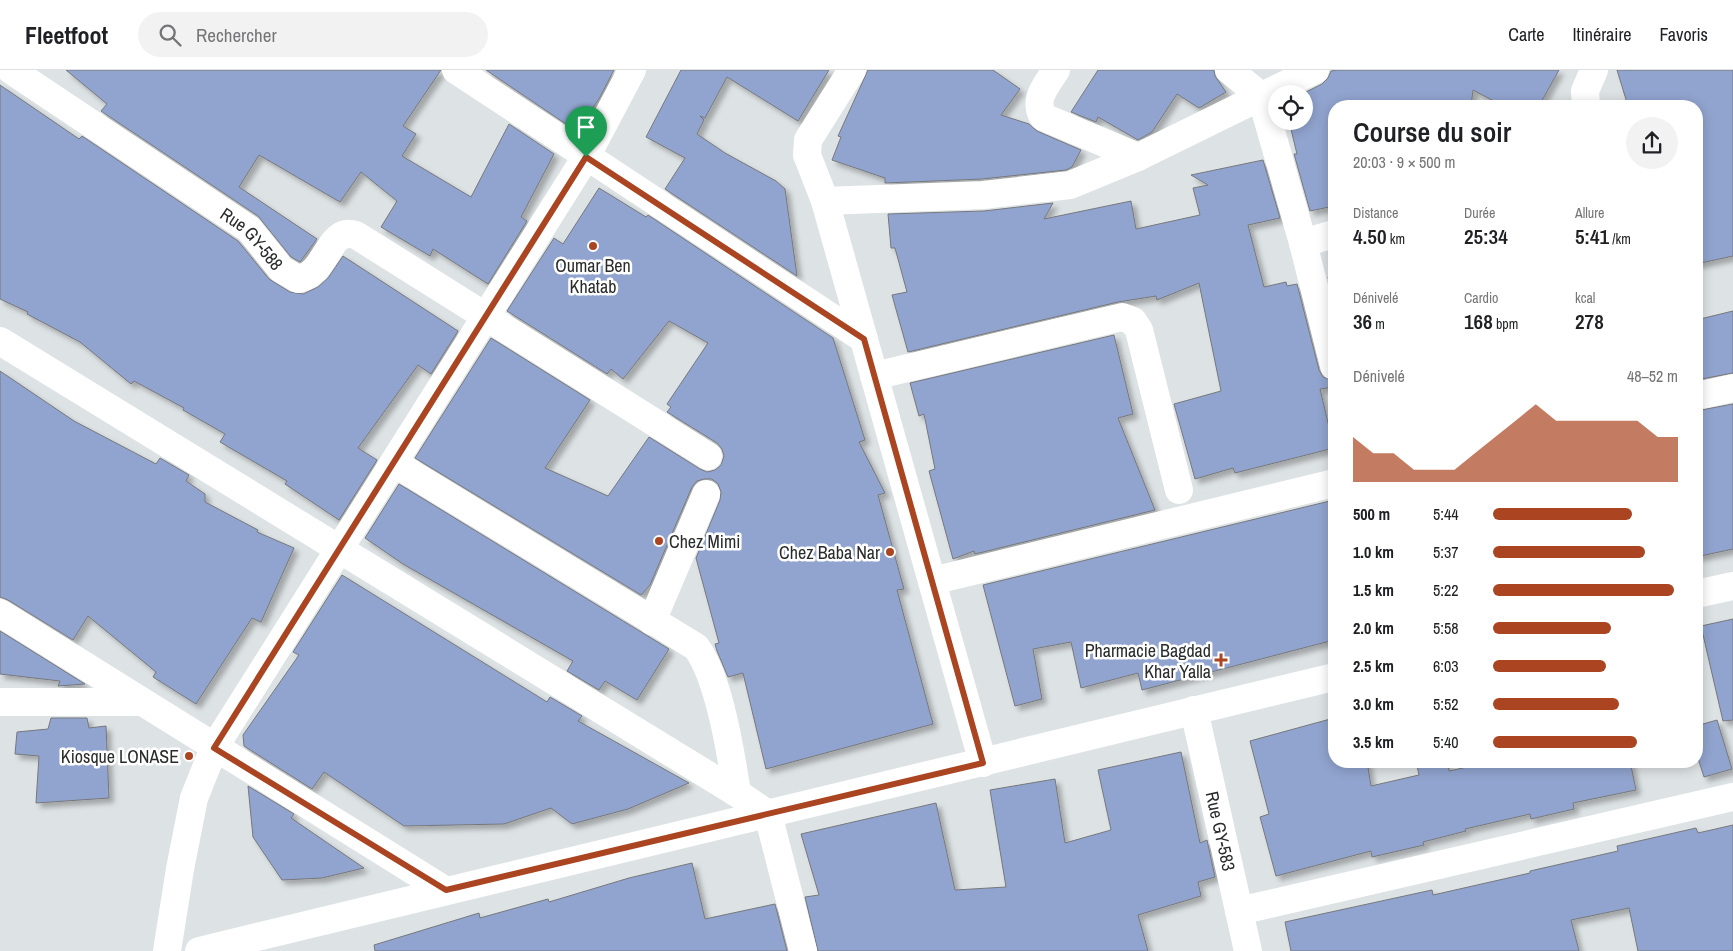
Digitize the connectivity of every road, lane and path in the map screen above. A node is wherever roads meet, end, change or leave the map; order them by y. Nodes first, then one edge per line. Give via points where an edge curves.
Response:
1 (11, 70) edge
2 (456, 70) edge
3 (632, 70) edge
4 (852, 70) edge
5 (1056, 70) edge
6 (1229, 70) edge
7 (1314, 70) edge
8 (1261, 96) junction
9 (586, 157) junction
10 (1138, 158) junction
11 (825, 201) junction
12 (1328, 236) edge
13 (1303, 243) junction
14 (485, 318) junction
15 (1328, 338) edge
16 (864, 339) junction
17 (0, 341) edge
18 (874, 376) junction
19 (1733, 388) edge
20 (1703, 394) edge
21 (708, 456) dead end
22 (394, 463) junction
23 (1328, 484) edge
24 (1179, 490) dead end
25 (706, 494) dead end
26 (338, 550) junction
27 (932, 581) junction
28 (1733, 586) edge
29 (1703, 592) edge
30 (0, 613) edge
31 (652, 621) junction
32 (1328, 678) edge
33 (0, 702) edge
34 (140, 702) junction
35 (1194, 710) junction
36 (214, 748) junction
37 (983, 763) junction
38 (737, 793) junction
39 (1733, 797) edge
40 (768, 814) junction
41 (446, 890) junction
42 (1239, 911) junction
43 (167, 951) edge
44 (200, 951) edge
45 (803, 951) edge
46 (1248, 951) edge

1 - 14 street, Rue GY-588 via 249,229 281,269 298,279 312,274 339,235 348,232
2 - 9 street
3 - 9 street
4 - 11 street via 808,140 807,155
5 - 10 street via 1038,98 1038,108 1043,117
6 - 8 street
7 - 8 street
8 - 10 street
8 - 13 street
9 - 14 street
9 - 16 street
10 - 11 street via 1070,185 1032,191
11 - 16 street
12 - 13 street
13 - 15 street
14 - 21 street
14 - 22 street
16 - 18 street
17 - 26 street
18 - 24 street via 1122,317 1133,321
18 - 27 street
19 - 20 street
22 - 26 street
22 - 31 street
23 - 27 street
25 - 31 street
26 - 36 street
26 - 38 street
27 - 37 street
28 - 29 street
30 - 34 street
31 - 38 street via 696,647 704,658 732,755
32 - 35 street
33 - 34 street
34 - 36 street
35 - 37 street
35 - 42 street, Rue GY-583
36 - 41 street
36 - 43 street via 194,798
37 - 40 street
38 - 40 street
39 - 42 street
40 - 41 street
40 - 45 street
41 - 44 street
42 - 46 street, Rue GY-583

